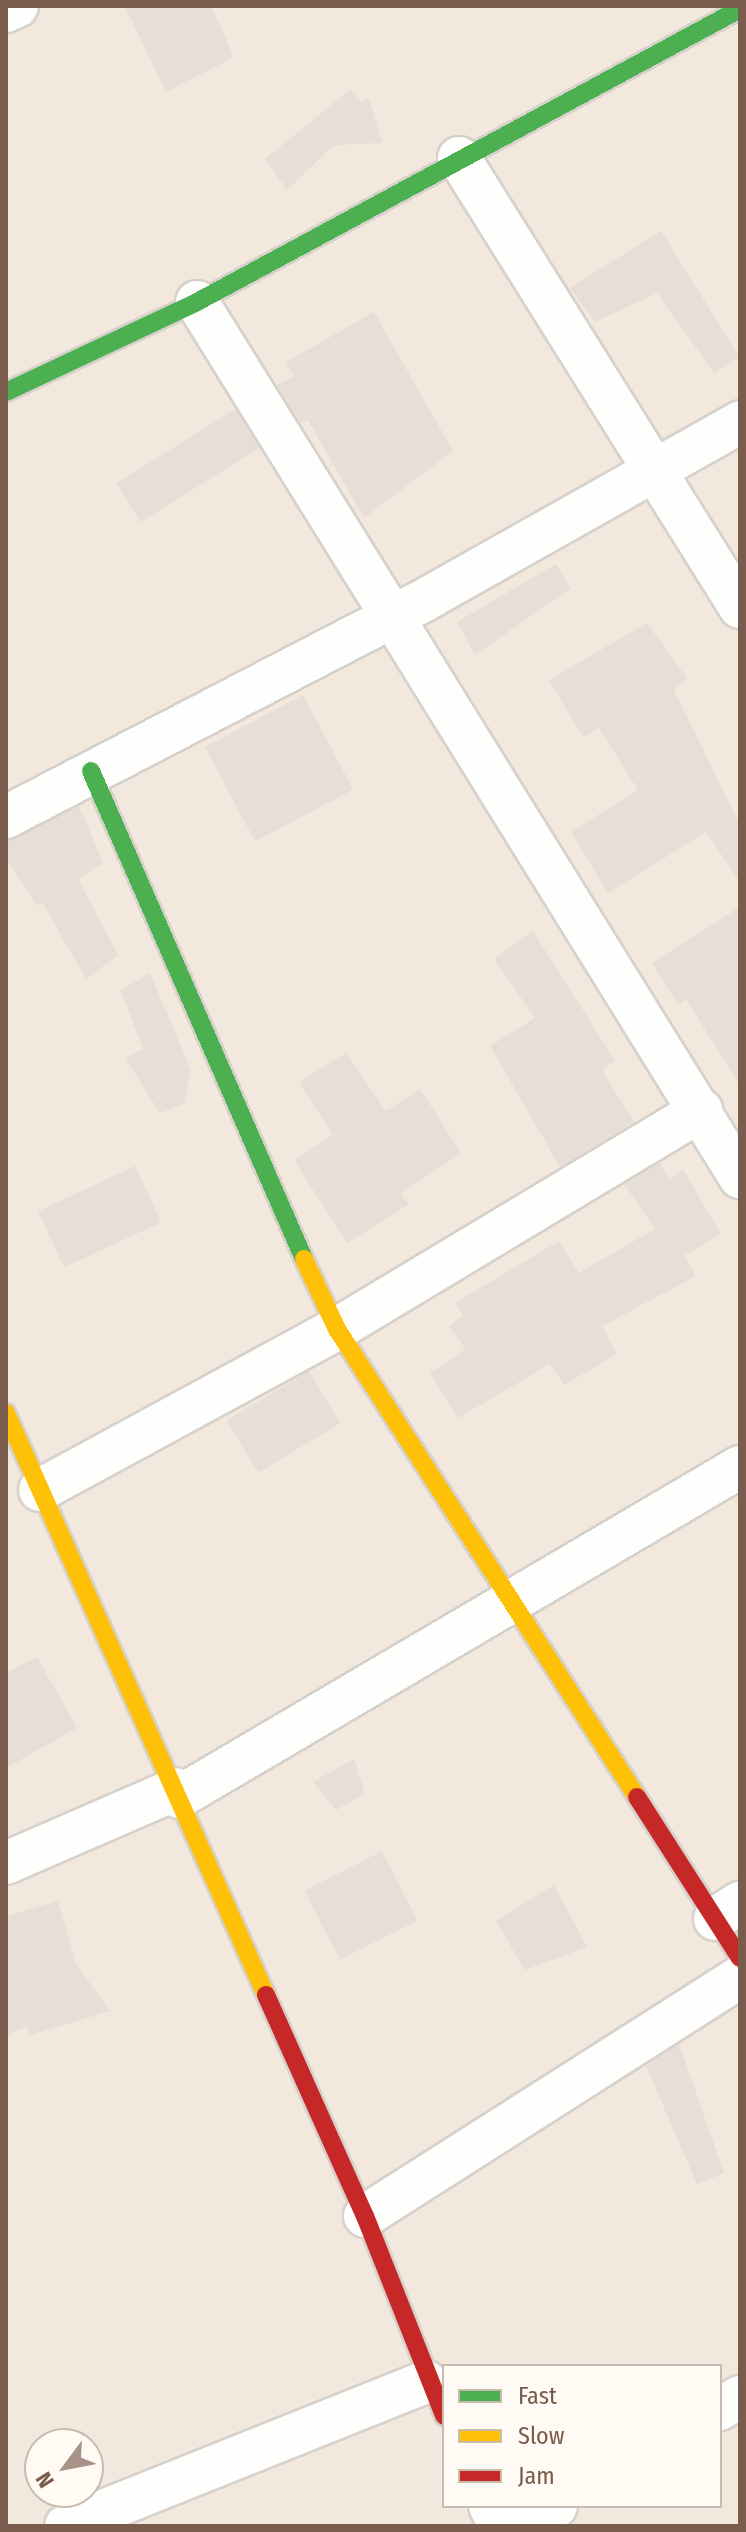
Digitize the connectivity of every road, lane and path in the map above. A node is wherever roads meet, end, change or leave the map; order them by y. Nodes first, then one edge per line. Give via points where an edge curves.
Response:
1 (17, 6) edge
2 (740, 9) edge
3 (6, 11) edge
4 (459, 158) junction
5 (197, 302) junction
6 (6, 392) edge
7 (740, 422) edge
8 (655, 469) junction
9 (740, 607) edge
10 (389, 618) junction
11 (91, 771) junction
12 (6, 817) edge
13 (701, 1110) junction
14 (740, 1177) edge
15 (337, 1329) junction
16 (11, 1437) edge
17 (740, 1467) edge
18 (40, 1490) junction
19 (512, 1603) junction
20 (178, 1793) junction
21 (6, 1863) edge
22 (727, 1911) edge
23 (740, 1958) edge
24 (740, 1977) edge
25 (365, 2216) junction
26 (740, 2397) edge
27 (435, 2399) edge
28 (722, 2408) edge
29 (491, 2508) edge
30 (553, 2508) edge
31 (66, 2526) edge
32 (500, 2526) edge
33 (522, 2526) edge

1 - 3 street
2 - 4 street
4 - 5 street
4 - 8 street
5 - 6 street
5 - 10 street
7 - 8 street
8 - 9 street
8 - 10 street
10 - 11 street
10 - 13 street
11 - 12 street
11 - 15 street via 257,1161
13 - 14 street
13 - 15 street
15 - 18 street
15 - 19 street
16 - 18 street
17 - 19 street
18 - 20 street
19 - 20 street
19 - 22 street
20 - 21 street
20 - 25 street
22 - 23 street
24 - 25 street
25 - 27 street
26 - 28 street
27 - 31 street
29 - 32 street
30 - 33 street

